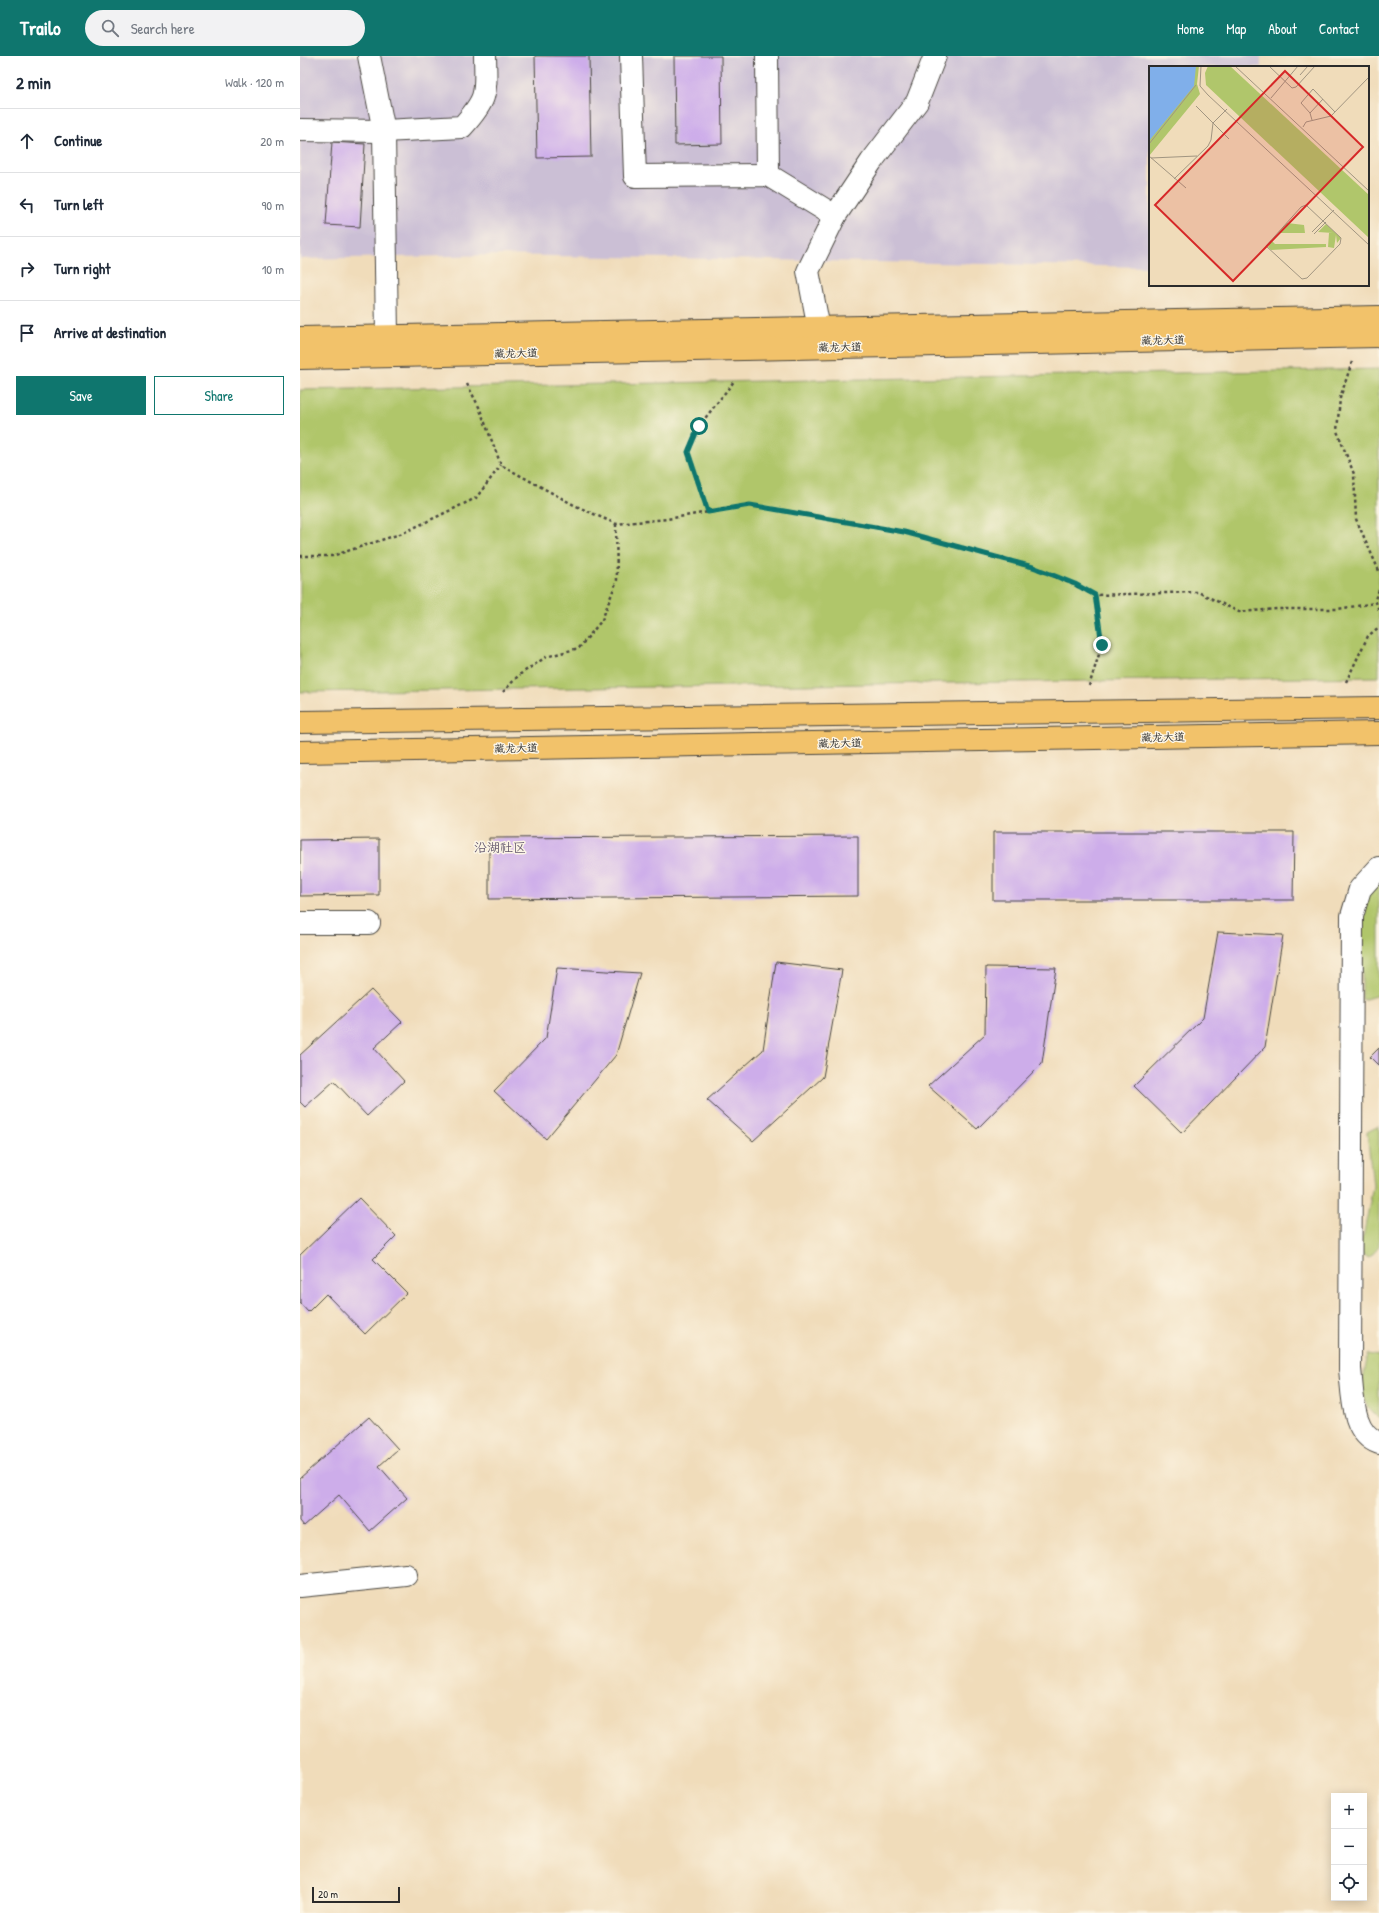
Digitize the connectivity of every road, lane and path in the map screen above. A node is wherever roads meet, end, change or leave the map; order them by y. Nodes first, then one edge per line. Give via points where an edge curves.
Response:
1 (369, 56) edge
2 (485, 56) edge
3 (631, 56) edge
4 (767, 56) edge
5 (935, 56) edge
6 (300, 130) edge
7 (384, 131) junction
8 (768, 176) junction
9 (835, 216) junction
10 (1379, 317) edge
11 (819, 329) junction
12 (387, 336) junction
13 (1379, 336) edge
14 (300, 338) edge
15 (300, 358) edge
16 (1352, 362) dead end
17 (735, 380) dead end
18 (467, 384) dead end
19 (501, 465) junction
20 (708, 512) junction
21 (616, 524) junction
22 (300, 556) edge
23 (1379, 571) edge
24 (1379, 590) edge
25 (1095, 595) junction
26 (1375, 603) junction
27 (1379, 611) edge
28 (1379, 627) edge
29 (1344, 688) dead end
30 (1087, 693) dead end
31 (498, 698) dead end
32 (1379, 708) edge
33 (300, 722) edge
34 (1379, 733) edge
35 (300, 752) edge
36 (1379, 868) edge
37 (300, 923) edge
38 (369, 923) dead end
39 (1379, 1443) edge
40 (406, 1575) dead end
41 (300, 1586) edge

1 - 7 street
2 - 7 street via 486,93 478,110 462,128
3 - 8 street via 635,176
4 - 8 street
5 - 9 street via 917,102 871,162
6 - 7 street
7 - 12 street
8 - 9 street
9 - 11 street via 808,271
10 - 11 main road, 藏龙大道
11 - 12 main road, 藏龙大道
12 - 14 main road, 藏龙大道
13 - 15 main road, 藏龙大道
16 - 23 path via 1340,398 1337,431 1354,474 1356,520
17 - 20 path via 699,426 688,452
18 - 19 path via 479,407
19 - 21 path via 574,505
19 - 22 path via 476,498 403,533 332,556
20 - 21 path
20 - 25 path via 750,505 904,532 1033,567
21 - 31 path via 617,580 602,620 579,648 546,657 519,675
24 - 26 path
25 - 26 path via 1198,592 1239,612 1338,609
25 - 30 path via 1102,645
26 - 27 path
28 - 29 path via 1368,636
32 - 33 main road
34 - 35 main road, 藏龙大道
36 - 39 street via 1360,889 1352,916 1350,1369 1354,1413 1369,1440
37 - 38 street
40 - 41 street

